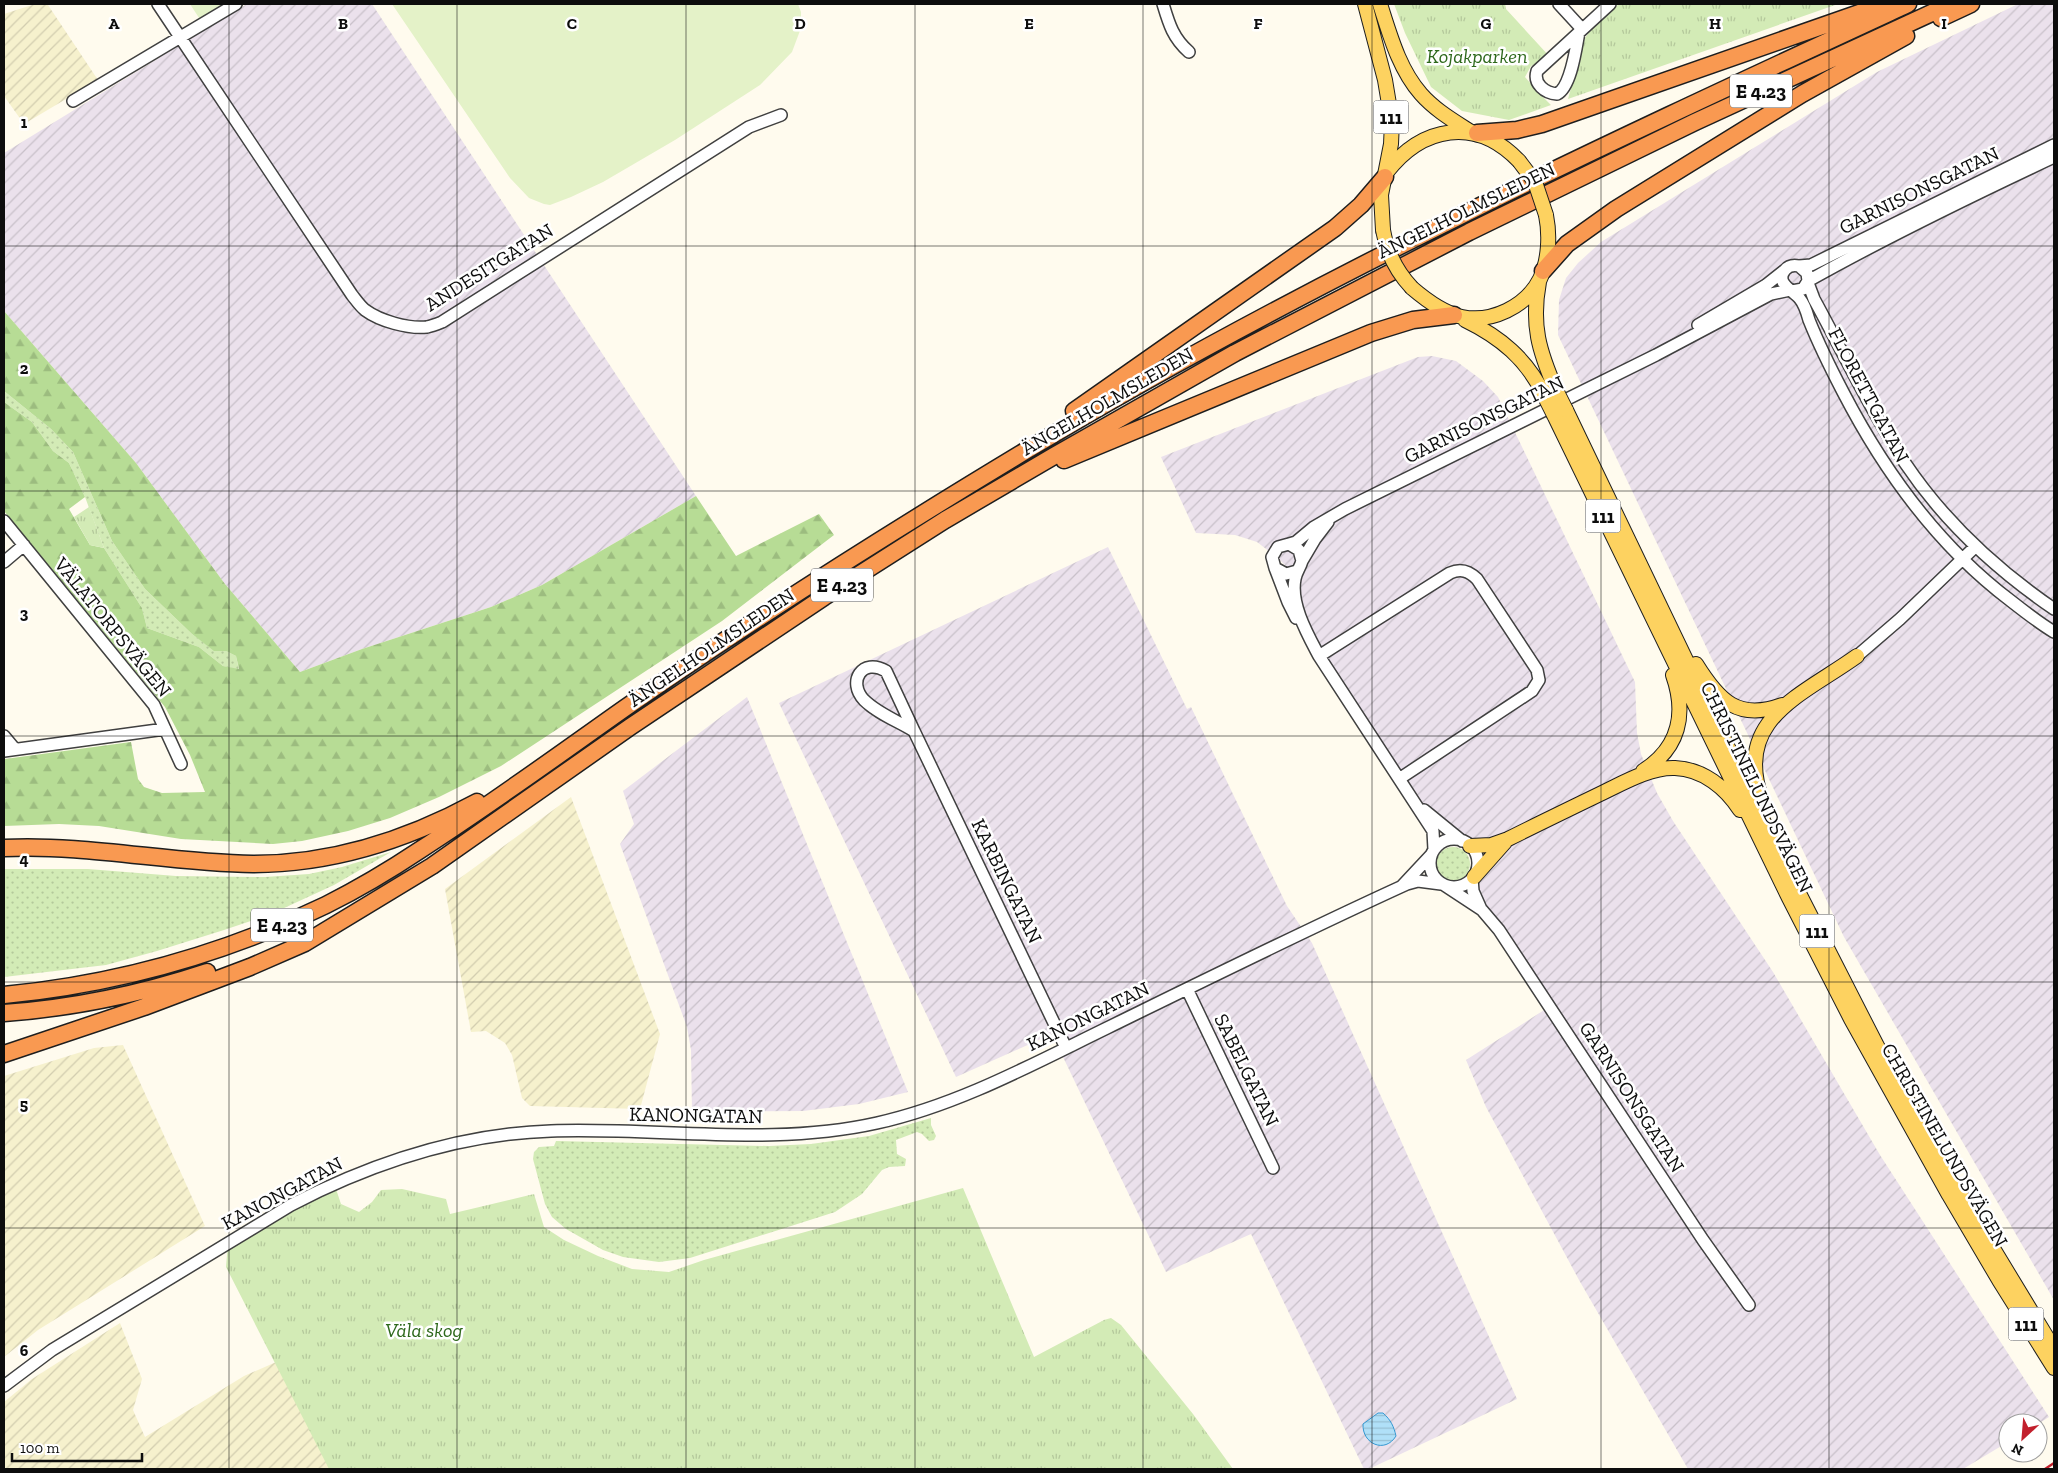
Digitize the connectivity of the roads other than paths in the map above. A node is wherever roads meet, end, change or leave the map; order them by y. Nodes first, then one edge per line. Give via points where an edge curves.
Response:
1 (158, 4) edge
2 (236, 4) edge
3 (1162, 4) edge
4 (1366, 4) edge
5 (1380, 4) edge
6 (1558, 4) edge
7 (1610, 4) edge
8 (1885, 4) edge
9 (1908, 4) edge
10 (1951, 4) edge
11 (1971, 4) edge
12 (1581, 31) junction
13 (181, 37) junction
14 (1189, 52) dead end
15 (73, 101) dead end
16 (781, 115) dead end
17 (1474, 132) junction
18 (2054, 145) edge
19 (2054, 157) edge
20 (1385, 175) junction
21 (1799, 266) junction
22 (1785, 270) junction
23 (1541, 276) junction
24 (1808, 282) junction
25 (1791, 290) junction
26 (1457, 316) junction
27 (1656, 355) junction
28 (1550, 393) junction
29 (1560, 413) junction
30 (1004, 485) junction
31 (962, 490) junction
32 (1331, 518) junction
33 (4, 520) edge
34 (1289, 544) junction
35 (24, 545) junction
36 (1976, 546) junction
37 (1962, 560) junction
38 (4, 562) edge
39 (1300, 566) junction
40 (1276, 568) junction
41 (1646, 578) junction
42 (2054, 609) edge
43 (1651, 616) junction
44 (1305, 629) junction
45 (2054, 632) edge
46 (1319, 656) junction
47 (1857, 656) joint
48 (1790, 702) junction
49 (165, 729) junction
50 (914, 731) junction
51 (4, 736) edge
52 (9, 749) edge
53 (181, 764) dead end
54 (528, 777) junction
55 (1399, 779) junction
56 (1630, 780) junction
57 (1412, 799) junction
58 (1508, 840) junction
59 (1468, 845) junction
60 (4, 848) edge
61 (1432, 853) junction
62 (1782, 860) junction
63 (1473, 878) junction
64 (1443, 885) junction
65 (1401, 887) junction
66 (1789, 898) junction
67 (1482, 910) junction
68 (335, 924) junction
69 (1188, 989) junction
70 (4, 995) edge
71 (4, 1013) edge
72 (1066, 1048) junction
73 (4, 1054) edge
74 (1273, 1168) dead end
75 (1749, 1305) dead end
76 (2054, 1349) edge
77 (2054, 1368) edge
78 (4, 1386) edge

1 - 13 street, ANDESITGATAN
2 - 13 street
3 - 14 street via 1171,32
4 - 20 main road, 111 via 1391,109 1392,133
5 - 17 main road, 111 via 1397,53 1412,82 1432,104
6 - 12 street
7 - 12 street
8 - 17 highway via 1537,126
9 - 31 highway, ÄNGELHOLMSLEDEN / E 4.23 via 1660,118 1338,278 1167,370
10 - 30 highway, ÄNGELHOLMSLEDEN / E 4.23 via 1695,122 1442,245 1235,353
11 - 23 highway via 1896,41 1802,94 1616,209 1568,244
12 - 12 street via 1564,88 1557,94 1544,90 1536,79 1537,71
13 - 15 street
13 - 16 street, ANDESITGATAN via 352,295 371,314 412,326 428,327 442,322 749,126
17 - 20 main road via 1446,133 1424,139 1409,149
17 - 23 main road, 111, bridge via 1500,145 1519,161 1535,182 1546,215 1548,247
18 - 21 street, GARNISONSGATAN via 1811,265
19 - 24 street, GARNISONSGATAN via 1945,208
20 - 26 main road, 111, bridge via 1380,204 1383,230 1395,267 1429,302
20 - 31 highway via 1361,205 1335,228 1119,381 996,460
21 - 22 street, GARNISONSGATAN
21 - 24 street via 1806,270
22 - 25 street via 1782,280
22 - 27 street, GARNISONSGATAN via 1766,285 1683,334
23 - 26 main road via 1519,304 1502,313 1483,318
23 - 28 main road, CHRISTINELUNDSVÄGEN / 111 via 1535,302 1535,324
24 - 25 street, GARNISONSGATAN via 1803,288
24 - 36 street, FLORETTGATAN via 1814,299 1904,462
25 - 27 street, GARNISONSGATAN via 1771,294
25 - 37 street, FLORETTGATAN via 1803,305 1839,385 1885,467
26 - 28 main road, CHRISTINELUNDSVÄGEN / 111 via 1493,335 1514,351
26 - 30 highway via 1413,320 1371,333
27 - 32 street, GARNISONSGATAN
28 - 29 main road, CHRISTINELUNDSVÄGEN / 111, bridge
29 - 41 main road, CHRISTINELUNDSVÄGEN / 111
29 - 43 main road, CHRISTINELUNDSVÄGEN / 111
30 - 68 highway, ÄNGELHOLMSLEDEN / E 4.23 via 767,634 432,866
31 - 54 highway, ÄNGELHOLMSLEDEN / E 4.23 via 754,620
32 - 34 street, GARNISONSGATAN
32 - 39 street, GARNISONSGATAN
33 - 35 street, VÄLATORPSVÄGEN
34 - 39 street via 1299,550
34 - 40 street, GARNISONSGATAN via 1278,547 1274,552
35 - 38 street
35 - 49 street, VÄLATORPSVÄGEN via 154,705
36 - 37 street
36 - 42 street, FLORETTGATAN via 2014,580
37 - 45 street, FLORETTGATAN
37 - 47 street
39 - 40 street via 1286,574
39 - 44 street, GARNISONSGATAN via 1294,591
40 - 44 street, GARNISONSGATAN via 1292,614
41 - 48 main road via 1699,669 1725,700 1750,712
41 - 62 main road, CHRISTINELUNDSVÄGEN / 111
43 - 56 main road via 1678,689 1679,724 1666,752
43 - 66 main road, CHRISTINELUNDSVÄGEN / 111
44 - 46 street, GARNISONSGATAN
46 - 55 street, GARNISONSGATAN
46 - 55 street via 1459,570 1477,579 1537,670 1539,680 1532,691
47 - 48 main road
48 - 62 main road via 1763,729 1754,762 1758,792
49 - 52 street
49 - 53 street, VÄLATORPSVÄGEN
50 - 50 street, KARBINGATAN via 886,671 873,667 861,671 857,683 864,700
50 - 72 street, KARBINGATAN
51 - 52 street
54 - 60 highway via 452,816 394,840 312,860 233,863 98,850
54 - 70 highway, E 4.23 via 393,868 330,903 246,941 108,980
55 - 57 street, GARNISONSGATAN
56 - 58 main road
56 - 66 main road via 1673,768 1693,771 1717,784 1738,808
57 - 59 street, GARNISONSGATAN via 1438,824
57 - 61 street, GARNISONSGATAN via 1433,831
58 - 59 main road via 1491,845
58 - 63 main road
59 - 61 street via 1448,840
59 - 63 street via 1478,864
61 - 64 street via 1431,871
61 - 65 street, KANONGATAN
62 - 76 main road, CHRISTINELUNDSVÄGEN / 111 via 1876,1046 1972,1215
63 - 64 street via 1462,886
63 - 67 street, GARNISONSGATAN via 1473,891
64 - 65 street, KANONGATAN via 1418,881
64 - 67 street, GARNISONSGATAN
65 - 69 street, KANONGATAN
66 - 77 main road, CHRISTINELUNDSVÄGEN / 111 via 1889,1088 1999,1280
67 - 75 street, GARNISONSGATAN via 1516,955
68 - 71 highway, E 4.23 via 241,961 146,990 79,1004
68 - 73 highway via 305,943 250,967
69 - 72 street, KANONGATAN
69 - 74 street, SABELGATAN
72 - 78 street, KANONGATAN via 922,1111 845,1129 760,1136 551,1131 453,1143 386,1162 291,1205 52,1350

